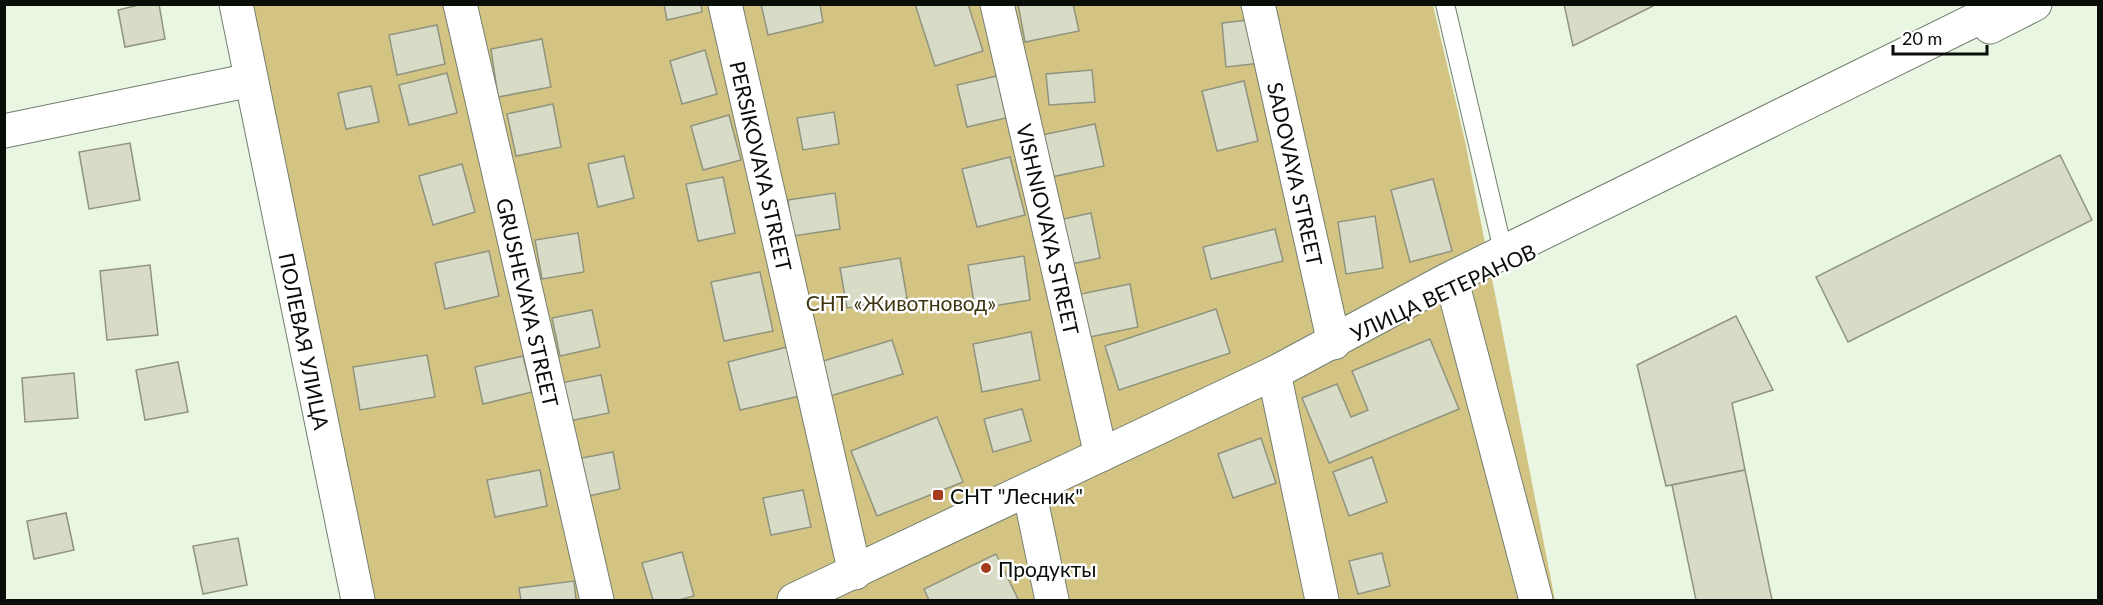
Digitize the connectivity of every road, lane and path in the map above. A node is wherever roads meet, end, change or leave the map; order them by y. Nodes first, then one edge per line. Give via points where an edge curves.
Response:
1 (236, 4) edge
2 (460, 4) edge
3 (725, 4) edge
4 (997, 4) edge
5 (1258, 4) edge
6 (1445, 4) edge
7 (2007, 4) edge
8 (2035, 4) edge
9 (252, 80) junction
10 (4, 130) edge
11 (1505, 258) junction
12 (1454, 289) junction
13 (1334, 343) junction
14 (1274, 373) junction
15 (1101, 455) junction
16 (1029, 490) junction
17 (855, 573) junction
18 (358, 600) edge
19 (597, 600) edge
20 (794, 600) edge
21 (1052, 600) edge
22 (1322, 600) edge
23 (1536, 600) edge

1 - 9 street, ПОЛЕВАЯ УЛИЦА
2 - 19 street, GRUSHEVAYA STREET
3 - 17 street, PERSIKOVAYA STREET
4 - 15 street, VISHNIOVAYA STREET
5 - 13 street, SADOVAYA STREET
6 - 11 lane
7 - 11 street, УЛИЦА ВЕТЕРАНОВ
8 - 11 street, УЛИЦА ВЕТЕРАНОВ
9 - 10 street
9 - 18 street, ПОЛЕВАЯ УЛИЦА
11 - 12 street, УЛИЦА ВЕТЕРАНОВ
11 - 13 street, УЛИЦА ВЕТЕРАНОВ via 1447,280
12 - 13 street, УЛИЦА ВЕТЕРАНОВ
12 - 23 street
13 - 14 street
14 - 15 street
14 - 22 street
15 - 16 street
16 - 17 street
16 - 21 street
17 - 20 street

